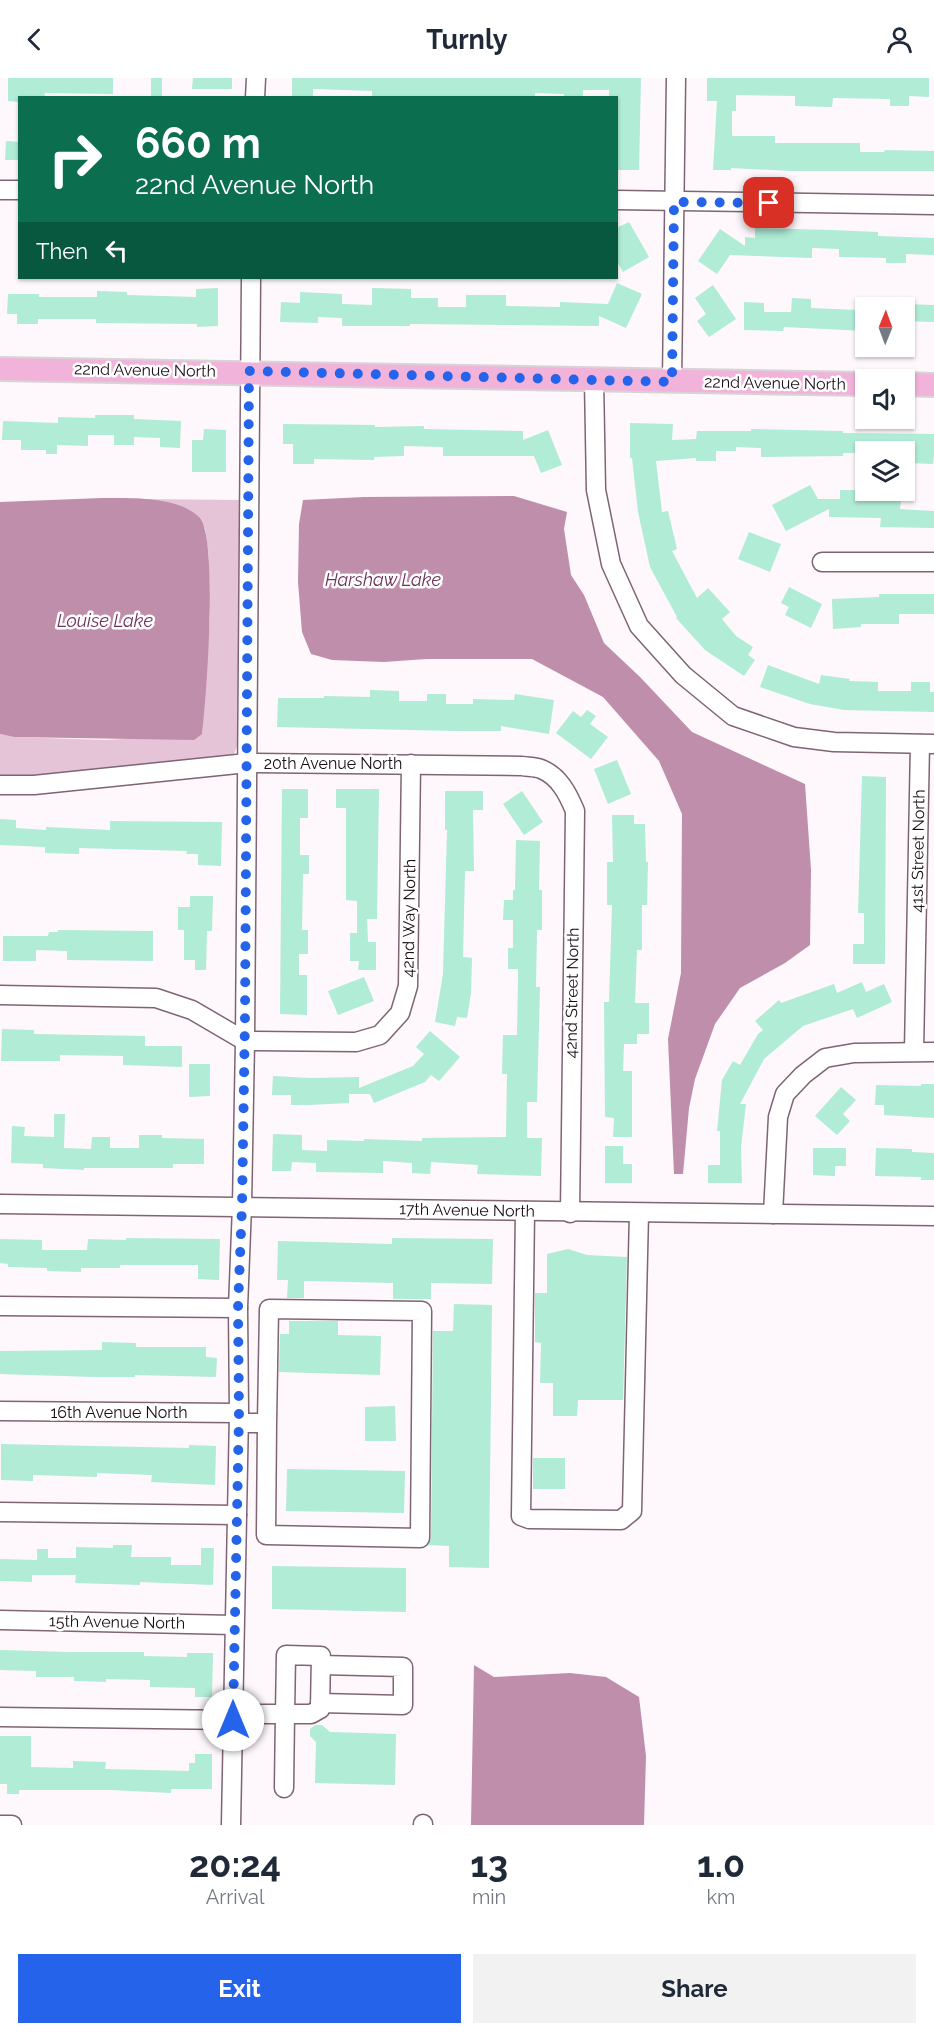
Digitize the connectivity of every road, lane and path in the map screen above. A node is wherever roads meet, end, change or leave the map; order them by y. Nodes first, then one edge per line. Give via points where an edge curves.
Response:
1 (256, 78) edge
2 (676, 78) edge
3 (255, 96) edge
4 (0, 190) edge
5 (18, 190) edge
6 (618, 200) edge
7 (674, 202) junction
8 (934, 205) edge
9 (251, 279) edge
10 (0, 369) edge
11 (249, 371) junction
12 (594, 380) junction
13 (672, 382) junction
14 (855, 384) edge
15 (915, 384) edge
16 (934, 385) edge
17 (822, 562) dead end
18 (934, 562) edge
19 (927, 744) edge
20 (247, 763) junction
21 (411, 764) junction
22 (556, 779) joint
23 (0, 785) edge
24 (0, 995) edge
25 (245, 1041) junction
26 (914, 1051) junction
27 (934, 1052) edge
28 (0, 1204) edge
29 (242, 1206) junction
30 (525, 1211) junction
31 (570, 1213) junction
32 (639, 1213) junction
33 (773, 1214) junction
34 (934, 1216) edge
35 (0, 1306) edge
36 (238, 1308) junction
37 (0, 1411) edge
38 (239, 1418) junction
39 (267, 1423) junction
40 (0, 1512) edge
41 (237, 1515) junction
42 (0, 1620) edge
43 (234, 1625) junction
44 (321, 1665) junction
45 (320, 1703) junction
46 (285, 1714) junction
47 (0, 1717) edge
48 (233, 1720) junction
49 (284, 1788) dead end
50 (0, 1825) edge
51 (12, 1825) edge
52 (231, 1825) edge

1 - 3 street
2 - 7 street
4 - 5 street
6 - 7 street
7 - 8 street
7 - 13 street
9 - 11 street
10 - 11 main road, 22nd Avenue North
11 - 12 main road, 22nd Avenue North
11 - 20 street
12 - 13 main road, 22nd Avenue North
12 - 19 street, 41st Street North via 596,490 611,564 639,626 683,675 733,716 794,737
13 - 14 main road, 22nd Avenue North
15 - 16 main road
17 - 18 street
19 - 26 street, 41st Street North
20 - 21 street, 20th Avenue North
20 - 23 street, 20th Avenue North via 34,785
20 - 25 street
21 - 22 street, 20th Avenue North via 522,766 542,769
21 - 25 street, 42nd Way North via 408,986 400,1013 380,1035 356,1042
22 - 31 street, 42nd Street North via 575,811
24 - 25 street via 156,998 192,1010
25 - 29 street
26 - 27 street
26 - 33 street via 825,1058 785,1094 778,1118
28 - 29 street, 17th Avenue North
29 - 30 street, 17th Avenue North
29 - 36 street
30 - 31 street, 17th Avenue North
30 - 32 street via 520,1516 529,1519 621,1520 632,1511
31 - 32 street, 17th Avenue North
32 - 33 street, 17th Avenue North
33 - 34 street, 17th Avenue North
35 - 36 street
36 - 38 street
37 - 38 street, 16th Avenue North
38 - 39 street, 16th Avenue North
38 - 41 street
39 - 39 street via 269,1309 422,1311 420,1538 266,1534
40 - 41 street
41 - 43 street
42 - 43 street, 15th Avenue North
43 - 48 street
44 - 45 street
44 - 45 street via 403,1667 403,1705
44 - 46 street via 321,1656 286,1655
45 - 46 street via 320,1709 311,1714
46 - 48 street via 250,1714
46 - 49 street
47 - 48 street
48 - 52 street
50 - 51 street

